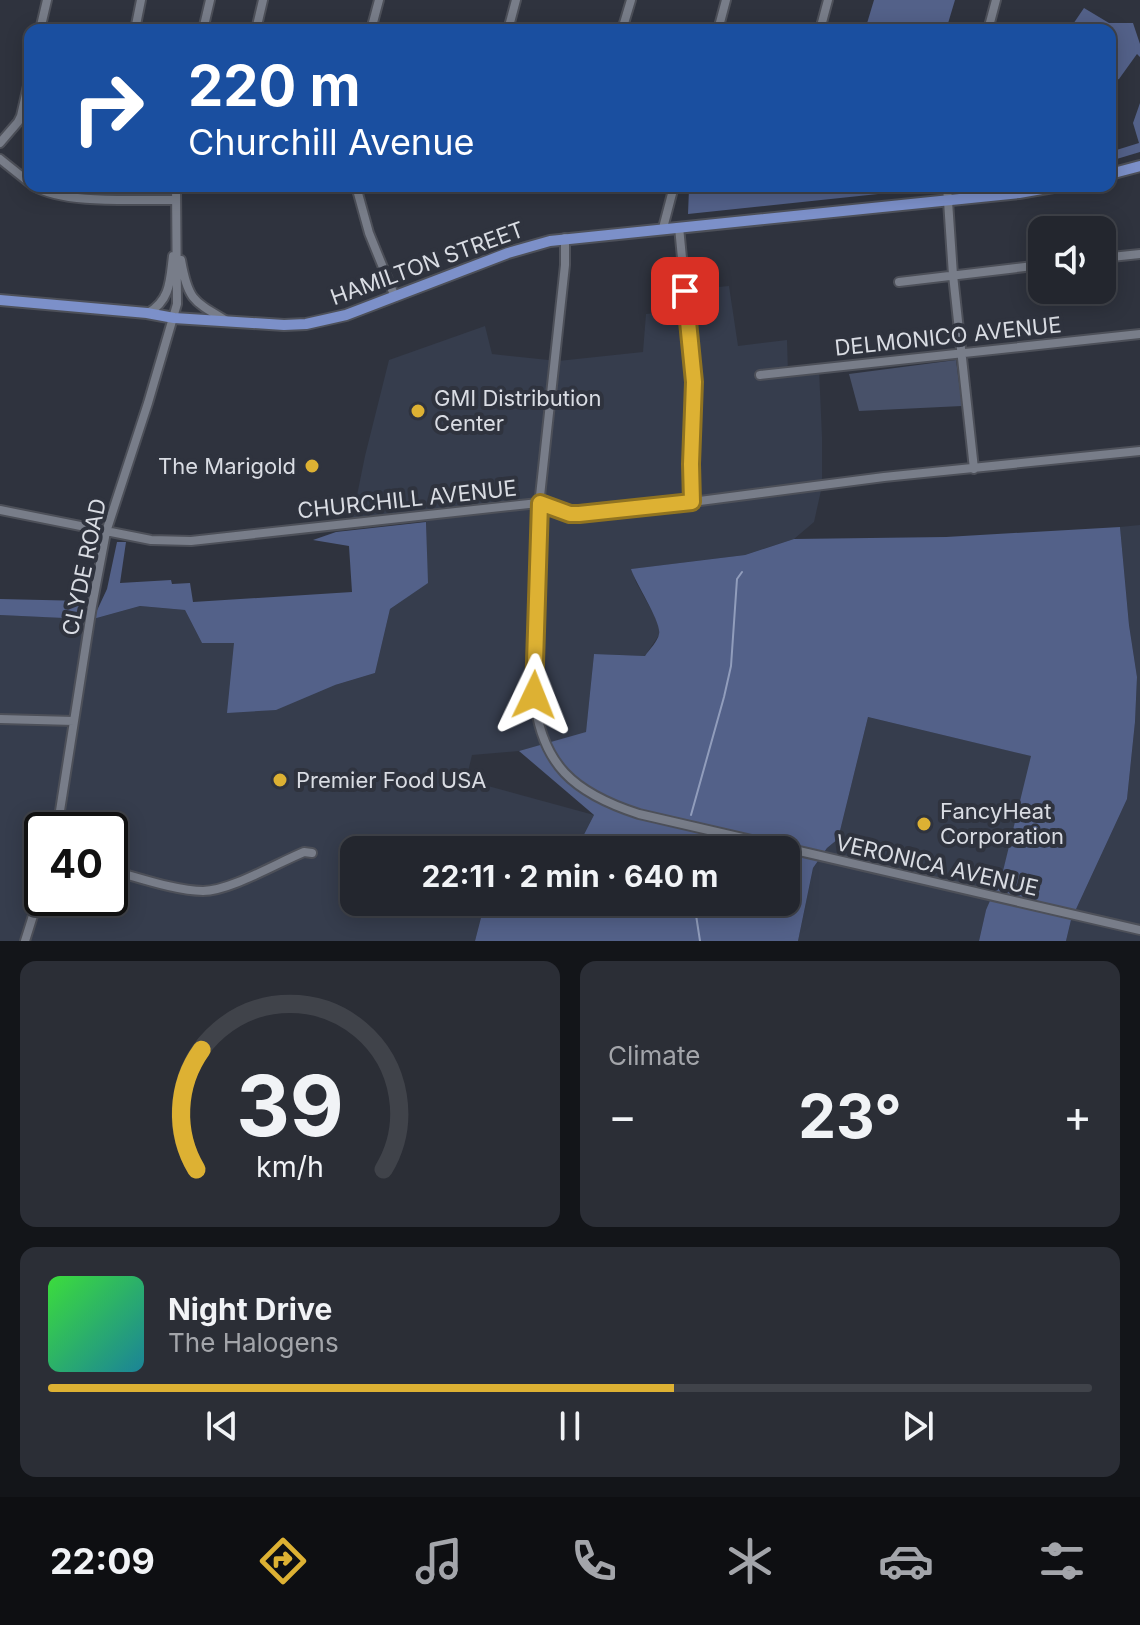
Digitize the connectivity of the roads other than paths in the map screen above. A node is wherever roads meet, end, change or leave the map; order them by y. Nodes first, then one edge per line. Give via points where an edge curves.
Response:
1 (47, 0) edge
2 (141, 0) edge
3 (210, 0) edge
4 (263, 0) edge
5 (379, 0) edge
6 (516, 0) edge
7 (631, 0) edge
8 (726, 0) edge
9 (828, 0) edge
10 (996, 0) edge
11 (41, 24) edge
12 (136, 24) edge
13 (204, 24) edge
14 (257, 24) edge
15 (373, 24) edge
16 (510, 24) edge
17 (624, 24) edge
18 (720, 24) edge
19 (822, 24) edge
20 (990, 24) edge
21 (24, 103) edge
22 (0, 143) edge
23 (0, 159) edge
24 (1140, 166) edge
25 (1116, 172) edge
26 (24, 178) edge
27 (48, 192) edge
28 (107, 192) edge
29 (176, 192) edge
30 (358, 192) edge
31 (672, 192) edge
32 (947, 192) edge
33 (1023, 192) edge
34 (106, 199) junction
35 (176, 200) junction
36 (947, 200) junction
37 (679, 227) junction
38 (663, 228) junction
39 (176, 231) junction
40 (565, 238) junction
41 (1140, 254) edge
42 (1116, 257) edge
43 (1028, 267) edge
44 (953, 275) junction
45 (899, 282) dead end
46 (395, 297) junction
47 (0, 300) edge
48 (147, 313) junction
49 (174, 318) junction
50 (227, 321) junction
51 (1140, 334) edge
52 (961, 354) junction
53 (760, 375) dead end
54 (1140, 451) edge
55 (974, 469) junction
56 (692, 502) junction
57 (540, 503) junction
58 (0, 510) edge
59 (106, 532) junction
60 (0, 719) edge
61 (74, 721) junction
62 (60, 812) edge
63 (312, 853) dead end
64 (128, 874) edge
65 (33, 916) edge
66 (1140, 930) edge
67 (25, 941) edge

1 - 11 street
2 - 12 street
3 - 13 street
4 - 14 street
5 - 15 street
6 - 16 street
7 - 17 street
8 - 18 street
9 - 19 street
10 - 20 street
21 - 22 street via 18,122
23 - 26 street
24 - 25 main road
27 - 34 street
28 - 34 street
29 - 35 street
30 - 46 street
31 - 38 street
32 - 36 street
33 - 36 main road, HAMILTON STREET
34 - 35 street
35 - 39 street
36 - 37 main road, HAMILTON STREET
36 - 44 street
37 - 38 main road, HAMILTON STREET
37 - 56 street via 694,382
38 - 40 main road, HAMILTON STREET
39 - 48 street via 168,293
39 - 49 street, CLYDE ROAD
39 - 50 street via 191,296
40 - 46 main road, HAMILTON STREET via 508,253
40 - 57 street, VERONICA AVENUE
41 - 42 street
43 - 44 street
44 - 45 street
44 - 52 street
46 - 50 main road, HAMILTON STREET via 306,324
47 - 48 main road, HAMILTON STREET
48 - 49 main road, HAMILTON STREET
49 - 50 main road, HAMILTON STREET
49 - 59 street, CLYDE ROAD
51 - 52 street, DELMONICO AVENUE
52 - 53 street, DELMONICO AVENUE
52 - 55 street
54 - 55 street, CHURCHILL AVENUE
55 - 56 street, CHURCHILL AVENUE
56 - 57 street, CHURCHILL AVENUE via 579,514
57 - 59 street, CHURCHILL AVENUE via 191,541
57 - 66 street, VERONICA AVENUE via 536,715 549,751 585,791 639,814
58 - 59 street, CHURCHILL AVENUE
59 - 61 street, CLYDE ROAD
60 - 61 street
61 - 62 street, CLYDE ROAD
63 - 64 street via 203,891
65 - 67 street

